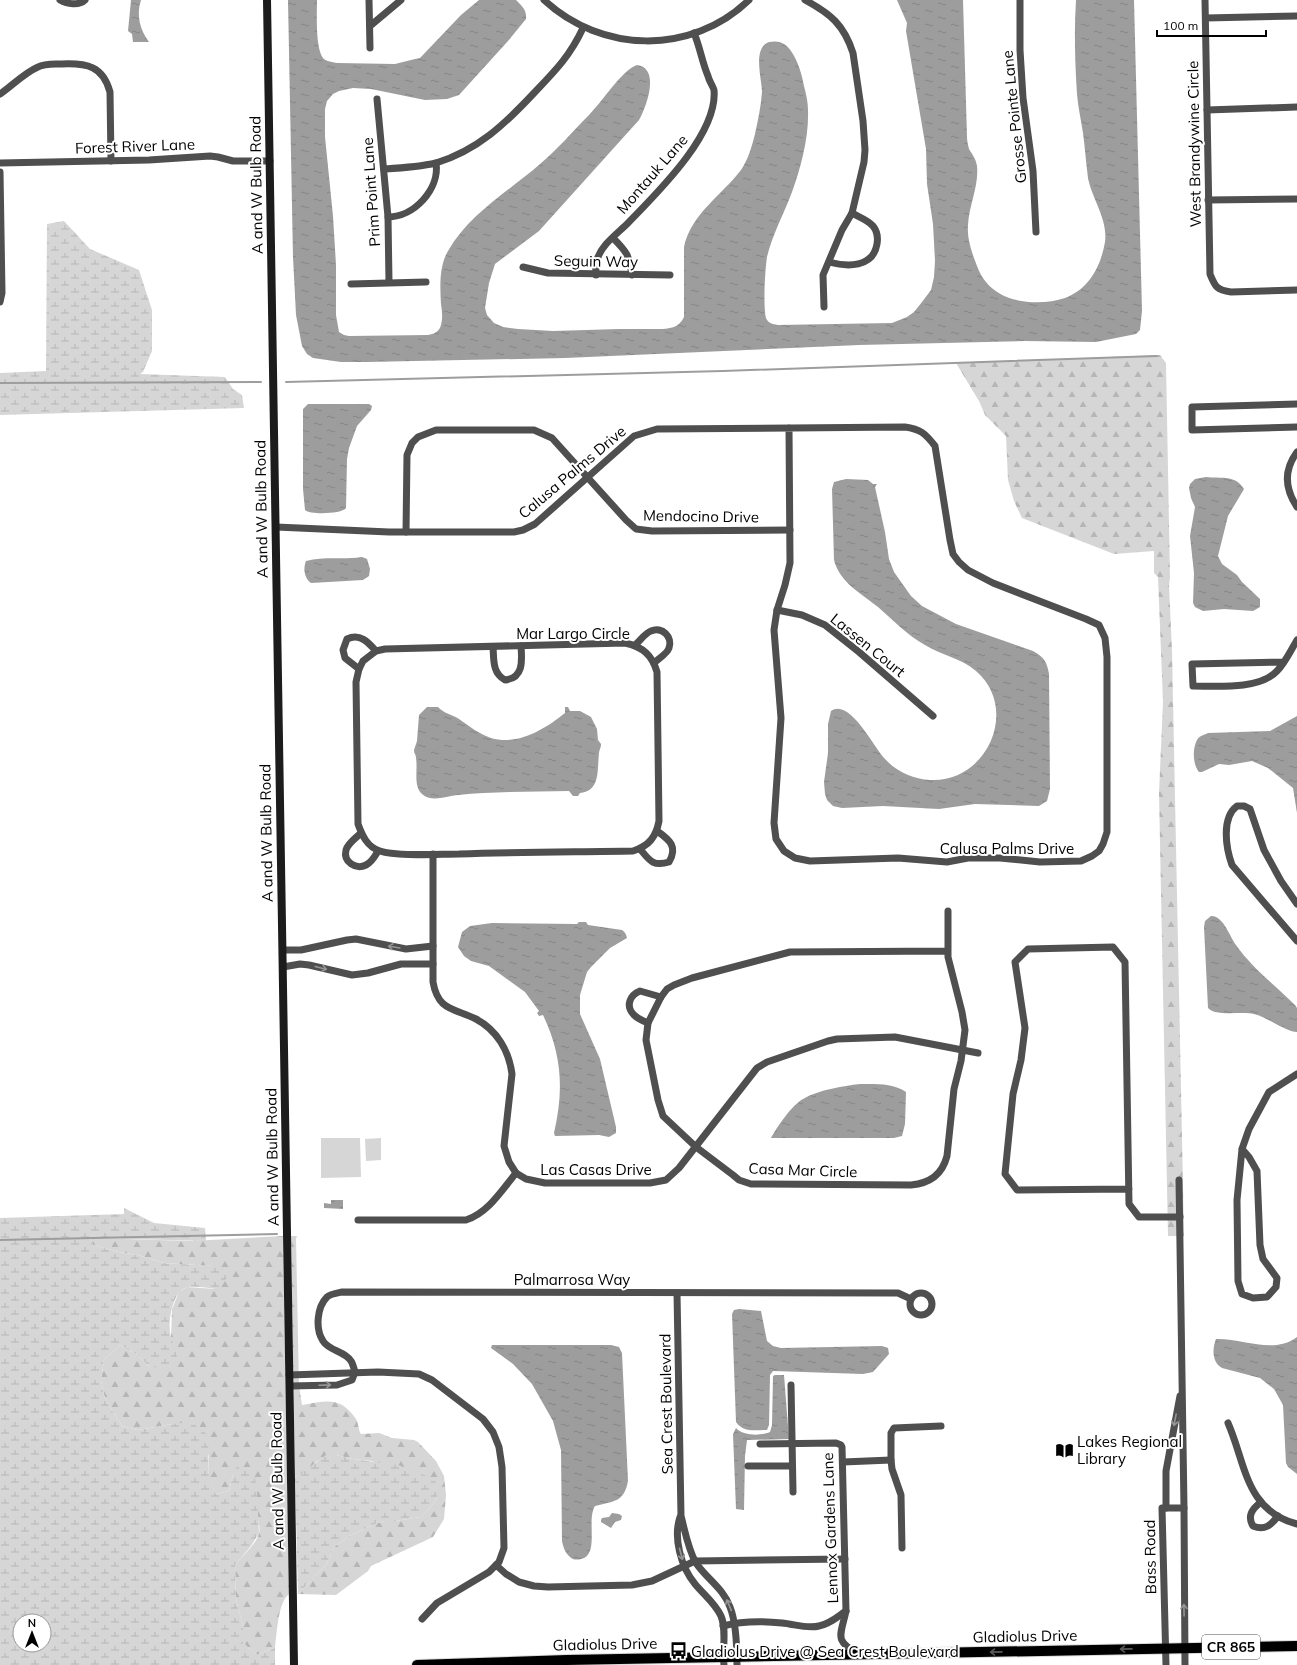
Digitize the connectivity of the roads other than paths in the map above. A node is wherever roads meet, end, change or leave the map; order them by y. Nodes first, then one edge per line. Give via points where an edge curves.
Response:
1 (60, 0) edge
2 (85, 0) edge
3 (267, 0) edge
4 (369, 0) edge
5 (400, 0) edge
6 (544, 0) edge
7 (749, 0) edge
8 (805, 0) edge
9 (1020, 0) edge
10 (1205, 0) edge
11 (1297, 16) edge
12 (1206, 18) junction
13 (370, 26) junction
14 (582, 28) junction
15 (694, 33) junction
16 (370, 48) dead end
17 (0, 94) edge
18 (377, 99) dead end
19 (1297, 107) edge
20 (1207, 110) junction
21 (270, 160) junction
22 (111, 161) junction
23 (0, 163) edge
24 (436, 163) junction
25 (384, 169) junction
26 (0, 172) edge
27 (1297, 199) edge
28 (1208, 200) junction
29 (852, 213) junction
30 (388, 217) junction
31 (1036, 232) dead end
32 (613, 238) junction
33 (829, 262) junction
34 (523, 267) dead end
35 (596, 275) junction
36 (632, 275) junction
37 (670, 275) dead end
38 (389, 282) junction
39 (426, 282) dead end
40 (351, 284) dead end
41 (1297, 290) edge
42 (0, 302) edge
43 (824, 307) dead end
44 (1297, 404) edge
45 (1297, 427) edge
46 (789, 428) junction
47 (1297, 452) edge
48 (588, 477) junction
49 (1297, 507) edge
50 (276, 527) junction
51 (790, 530) junction
52 (406, 532) junction
53 (777, 610) junction
54 (1297, 640) edge
55 (635, 645) junction
56 (494, 646) junction
57 (521, 646) junction
58 (376, 651) junction
59 (1283, 662) junction
60 (654, 663) junction
61 (359, 669) junction
62 (933, 716) dead end
63 (657, 831) junction
64 (361, 833) junction
65 (640, 849) junction
66 (378, 851) junction
67 (433, 854) junction
68 (1297, 904) edge
69 (948, 911) dead end
70 (1297, 941) edge
71 (433, 946) junction
72 (283, 950) junction
73 (948, 951) junction
74 (433, 964) junction
75 (283, 967) junction
76 (661, 997) junction
77 (648, 1024) junction
78 (962, 1050) junction
79 (978, 1053) dead end
80 (1297, 1074) edge
81 (696, 1147) junction
82 (1242, 1149) junction
83 (516, 1173) junction
84 (1179, 1180) dead end
85 (1129, 1189) junction
86 (1180, 1217) junction
87 (358, 1220) dead end
88 (677, 1292) junction
89 (911, 1299) dead end
90 (355, 1372) junction
91 (289, 1375) junction
92 (1183, 1382) junction
93 (791, 1385) dead end
94 (290, 1386) junction
95 (1228, 1423) dead end
96 (941, 1426) dead end
97 (792, 1443) junction
98 (760, 1444) dead end
99 (891, 1460) junction
100 (843, 1462) junction
101 (748, 1466) dead end
102 (792, 1466) junction
103 (793, 1492) dead end
104 (1261, 1502) junction
105 (1166, 1508) junction
106 (1184, 1508) junction
107 (681, 1516) junction
108 (1278, 1516) junction
109 (1297, 1524) edge
110 (902, 1548) dead end
111 (845, 1559) junction
112 (695, 1561) junction
113 (496, 1565) junction
114 (685, 1567) junction
115 (846, 1611) junction
116 (422, 1619) dead end
117 (734, 1623) junction
118 (723, 1626) junction
119 (1297, 1646) edge
120 (1165, 1649) junction
121 (1184, 1649) junction
122 (861, 1655) junction
123 (723, 1661) edge
124 (737, 1661) edge
125 (294, 1665) edge
126 (417, 1665) edge
127 (1166, 1665) edge
128 (1185, 1665) edge

1 - 2 street via 75,4
3 - 21 street, A and W Bulb Road
4 - 13 street
5 - 13 street
6 - 14 street via 556,12
7 - 15 street via 728,16
8 - 29 street via 835,19 853,54 865,150
9 - 31 street, Grosse Pointe Lane via 1023,98 1033,171
10 - 12 street, West Brandywine Circle
11 - 12 street
12 - 20 street, West Brandywine Circle
13 - 16 street
14 - 15 street via 643,42
14 - 24 street via 561,65 505,123 480,143
15 - 32 street, Montauk Lane via 714,90 710,117 691,152 646,205
17 - 22 street via 34,69 47,64 80,63 96,69 108,84 110,92
18 - 25 street, Prim Point Lane
19 - 20 street
20 - 28 street, West Brandywine Circle
21 - 22 street, Forest River Lane via 233,161 210,156
21 - 50 street, A and W Bulb Road
22 - 23 street, Forest River Lane
24 - 25 street
24 - 30 street via 437,174 432,188 413,209 403,215
25 - 30 street, Prim Point Lane
26 - 42 street
27 - 28 street
28 - 41 street, West Brandywine Circle via 1210,274 1216,287 1231,292
29 - 33 street
29 - 33 street via 872,225 877,246 871,258 865,262 850,266
30 - 38 street, Prim Point Lane
32 - 35 street, Montauk Lane via 601,250 596,261
32 - 36 street via 629,258
33 - 43 street via 822,279
34 - 35 street, Seguin Way via 548,273
35 - 36 street, Seguin Way
36 - 37 street, Seguin Way
38 - 39 street
38 - 40 street
44 - 45 street via 1192,407 1192,430
46 - 48 street, Calusa Palms Drive via 657,429 642,432 634,436
46 - 51 street, Calusa Palms Drive
46 - 53 street, Calusa Palms Drive via 917,429 935,446 950,540 953,554 959,562 985,579 1099,625 1105,638 1107,658 1107,832 1099,850 1082,861 1040,862 1000,858 968,858 947,862 898,858 810,861 795,858 784,852 776,839 774,823 781,718 774,630
47 - 49 street via 1288,467 1286,477 1291,498
48 - 51 street, Mendocino Drive via 636,529
48 - 52 street, Calusa Palms Drive via 535,524 523,530
48 - 52 street, Mendocino Drive via 552,438 534,430 428,432 418,437 407,455
50 - 52 street, Calusa Palms Drive
50 - 72 street, A and W Bulb Road
51 - 53 street, Calusa Palms Drive via 790,563
53 - 62 street, Lassen Court via 802,615 825,625
54 - 59 street
55 - 57 street, Mar Largo Circle
55 - 60 street, Mar Largo Circle via 649,655
55 - 60 street via 650,631 663,631 669,637 670,645 666,653
56 - 57 street, Mar Largo Circle
56 - 57 street via 496,671 505,680 520,673
56 - 58 street, Mar Largo Circle
58 - 61 street
58 - 61 street via 361,637 352,636 347,639 342,650 345,658
59 - 59 street via 1268,678 1254,682 1235,686 1192,686 1192,664
60 - 63 street via 657,672
61 - 64 street via 356,694 358,824
63 - 65 street via 653,839
63 - 65 street via 667,838 672,846 673,854 668,862 660,865 652,862
64 - 66 street via 366,842
64 - 66 street via 346,850 346,859 352,866 368,864
65 - 67 street
66 - 67 street
67 - 71 street
68 - 70 street via 1264,850 1250,809 1237,806 1227,822 1227,852 1232,865
69 - 73 street, Casa Mar Circle
71 -> 72 street via 406,949 356,939 301,950
71 - 74 street
72 - 75 street, A and W Bulb Road
73 - 76 street, Casa Mar Circle via 790,952 683,981 667,989
73 - 78 street, Casa Mar Circle via 949,965 964,1022
75 -> 74 street via 309,965 352,975 401,964
74 - 83 street via 434,990 441,1002 451,1010 475,1019 489,1028 508,1056 512,1083 504,1146
75 - 91 street, A and W Bulb Road
76 - 77 street, Casa Mar Circle
76 - 77 street via 640,991 630,999 631,1011
77 - 81 street, Casa Mar Circle via 646,1040 662,1112 668,1122
78 - 79 street, Las Casas Drive
78 - 81 street, Las Casas Drive via 895,1037 837,1039 767,1062 753,1072
78 - 81 street, Casa Mar Circle via 954,1089 947,1156 940,1172 928,1182 911,1185 752,1184 739,1180
80 - 82 street via 1269,1092 1249,1129
81 - 83 street, Las Casas Drive via 672,1175 658,1182 545,1183 526,1179
82 - 82 street via 1258,1171 1260,1245 1263,1259 1278,1278 1276,1287 1267,1297 1253,1298 1242,1294 1238,1281 1237,1200
83 - 87 street via 482,1211 466,1220
84 - 86 street
85 - 85 street via 1125,962 1112,947 1028,948 1015,962 1025,1028 1013,1094 1005,1174 1016,1190
85 - 86 street via 1130,1204 1140,1217
86 - 92 street
88 - 89 street, Palmarrosa Way via 898,1293
88 - 90 street, Palmarrosa Way via 342,1292 328,1296 320,1307 320,1335 324,1342 352,1361
88 - 107 street, Sea Crest Boulevard
90 - 91 street
94 -> 90 street via 337,1384 352,1380
90 - 113 street via 419,1374 432,1380 483,1419 493,1432 499,1447 502,1467 504,1548
91 - 94 street, A and W Bulb Road
92 -> 105 street via 1166,1471
92 - 106 street
93 - 97 street
94 - 125 street, A and W Bulb Road
95 - 104 street via 1246,1476
96 - 99 street via 894,1428 891,1433
97 - 98 street
97 - 100 street, Lennox Gardens Lane via 836,1443 842,1447
97 - 102 street
99 - 100 street
99 - 110 street via 901,1495
100 - 111 street, Lennox Gardens Lane
101 - 102 street
102 - 103 street
104 - 108 street
104 - 108 street via 1250,1514 1250,1521 1254,1526 1268,1527
105 - 106 street, Bass Road
105 - 120 street, Bass Road via 1162,1508
121 -> 106 street
107 - 112 street, Sea Crest Boulevard
107 -> 114 street, Sea Crest Boulevard via 678,1544
108 - 109 street
111 - 112 street
111 - 115 street, Lennox Gardens Lane
112 - 114 street
117 -> 112 street, Sea Crest Boulevard via 730,1606 723,1594
113 - 114 street via 519,1582 548,1587 632,1585 652,1581
113 - 116 street via 489,1572 438,1603
114 - 118 street, Sea Crest Boulevard via 694,1583 714,1605 721,1616
115 - 117 street, Lennox Gardens Lane via 831,1622 818,1626
115 - 122 street, Lennox Gardens Lane via 840,1633 841,1641 846,1647
117 - 118 street, Lennox Gardens Lane
117 - 124 street, Sea Crest Boulevard
118 - 123 street, Sea Crest Boulevard
119 - 121 main road, Gladiolus Drive / CR 865
120 - 121 main road, Gladiolus Drive / CR 865
120 -> 122 main road, Gladiolus Drive / CR 865
120 - 127 street, Bass Road
121 - 128 street
122 - 124 main road, Gladiolus Drive / CR 865
123 - 124 main road, Gladiolus Drive / CR 865
123 - 126 main road, Gladiolus Drive / CR 865 via 567,1660

